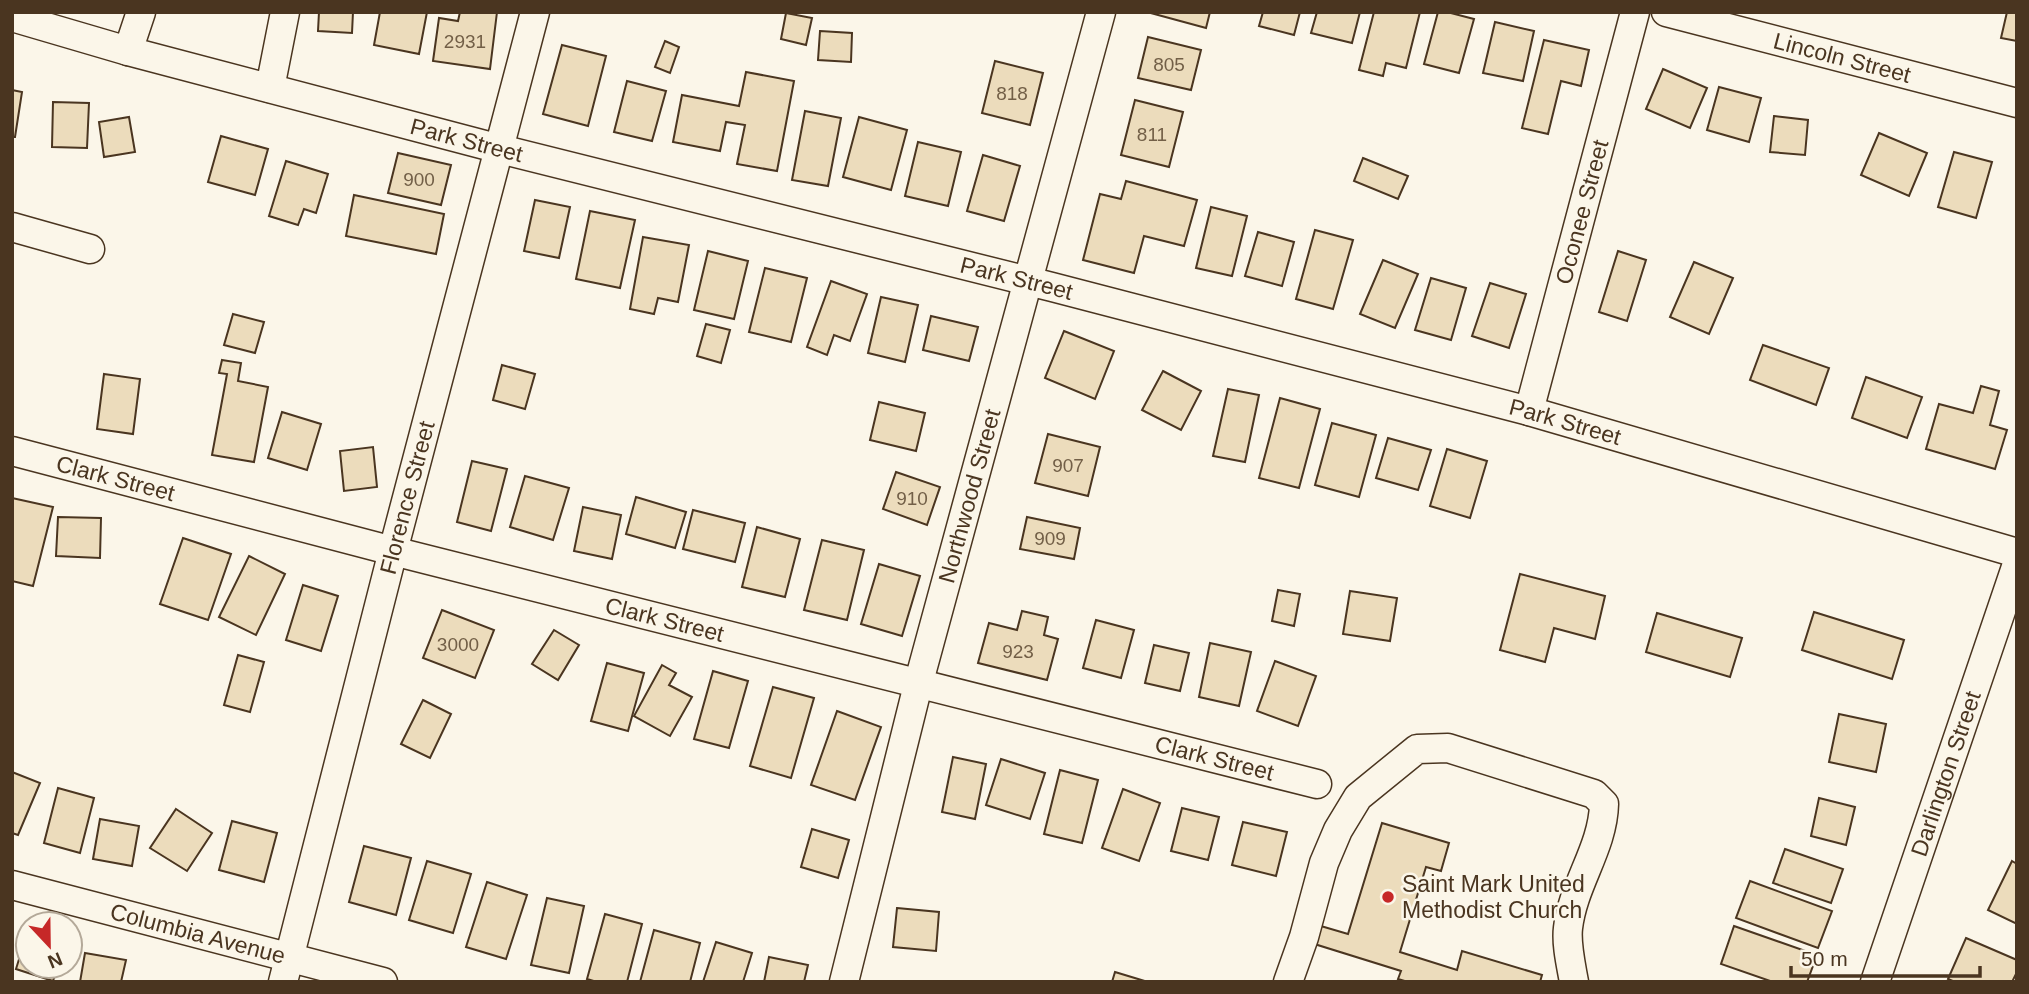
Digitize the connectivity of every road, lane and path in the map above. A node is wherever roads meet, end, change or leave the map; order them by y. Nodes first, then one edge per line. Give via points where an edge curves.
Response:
1 (141, 12) edge
2 (285, 12) edge
3 (535, 12) edge
4 (1101, 12) edge
5 (1635, 12) edge
6 (1666, 12) edge
7 (12, 18) edge
8 (128, 51) junction
9 (270, 88) junction
10 (2017, 103) edge
11 (500, 149) junction
12 (12, 227) edge
13 (90, 248) dead end
14 (1029, 281) junction
15 (1530, 411) junction
16 (12, 451) edge
17 (393, 551) junction
18 (2017, 553) edge
19 (2017, 564) edge
20 (918, 685) junction
21 (1317, 784) dead end
22 (12, 885) edge
23 (286, 970) edge
24 (1290, 976) edge
25 (383, 982) edge
26 (844, 982) edge
27 (1574, 982) edge
28 (1875, 982) edge

1 - 8 street
2 - 9 street
3 - 11 street, Florence Street
4 - 14 street, Northwood Street
5 - 15 street, Oconee Street
6 - 10 street, Lincoln Street
7 - 8 street, Park Street
8 - 9 street, Park Street
9 - 11 street, Park Street
11 - 14 street, Park Street
11 - 17 street, Florence Street
12 - 13 street
14 - 15 street, Park Street
14 - 20 street, Northwood Street
15 - 18 street, Park Street
16 - 17 street, Clark Street
17 - 20 street, Clark Street
17 - 23 street, Florence Street
19 - 28 street, Darlington Street
20 - 21 street, Clark Street
20 - 26 street, Northwood Street
22 - 23 street, Columbia Avenue
23 - 25 street, Columbia Avenue
24 - 27 street via 1324,863 1358,797 1417,749 1448,748 1594,793 1604,803 1600,835 1568,929

